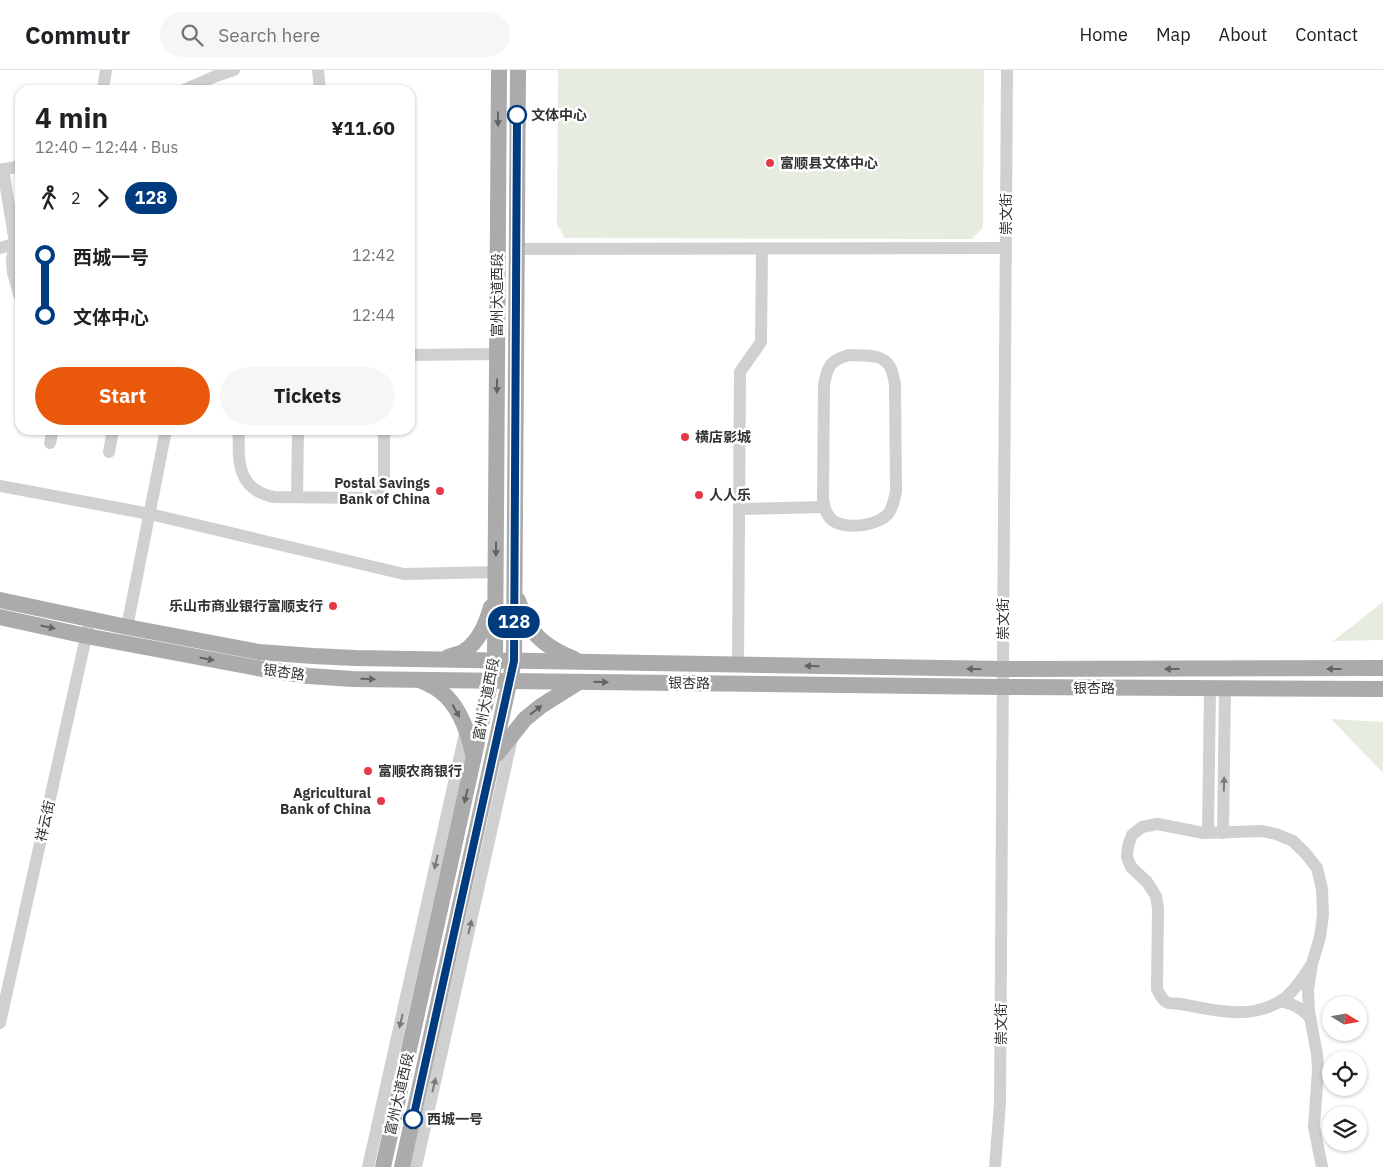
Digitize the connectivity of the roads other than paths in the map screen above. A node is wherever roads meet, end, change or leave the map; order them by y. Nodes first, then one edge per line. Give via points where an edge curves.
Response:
1 (106, 70) edge
2 (234, 70) edge
3 (318, 70) edge
4 (499, 70) edge
5 (518, 70) edge
6 (1007, 70) edge
7 (104, 85) edge
8 (195, 85) edge
9 (320, 85) edge
10 (15, 167) edge
11 (1, 170) edge
12 (15, 229) edge
13 (15, 243) edge
14 (0, 248) edge
15 (1006, 248) junction
16 (516, 249) junction
17 (762, 249) junction
18 (15, 250) edge
19 (15, 280) edge
20 (497, 354) junction
21 (415, 355) edge
22 (52, 435) edge
23 (112, 435) edge
24 (165, 435) edge
25 (239, 435) edge
26 (298, 435) edge
27 (384, 435) edge
28 (50, 443) dead end
29 (109, 452) dead end
30 (0, 486) edge
31 (297, 497) junction
32 (824, 506) junction
33 (739, 509) junction
34 (150, 514) junction
35 (496, 572) junction
36 (514, 591) junction
37 (496, 593) junction
38 (0, 600) edge
39 (0, 617) edge
40 (90, 619) junction
41 (127, 626) junction
42 (86, 636) junction
43 (439, 660) junction
44 (495, 660) junction
45 (514, 661) junction
46 (581, 662) junction
47 (738, 665) junction
48 (1383, 668) edge
49 (1002, 669) junction
50 (420, 680) junction
51 (491, 680) junction
52 (510, 681) junction
53 (579, 682) junction
54 (1002, 687) junction
55 (1217, 688) junction
56 (1383, 689) edge
57 (466, 729) junction
58 (513, 732) junction
59 (474, 758) junction
60 (493, 760) junction
61 (1208, 832) junction
62 (1224, 833) junction
63 (1312, 964) junction
64 (1280, 1001) junction
65 (1310, 1018) junction
66 (0, 1023) edge
67 (368, 1167) edge
68 (383, 1167) edge
69 (402, 1167) edge
70 (416, 1167) edge
71 (995, 1167) edge
72 (1322, 1167) edge

1 - 7 street
2 - 8 street
3 - 9 street
4 -> 20 main road, 富州大道西段
5 - 16 main road, 富州大道西段
6 - 15 street, 崇文街
10 - 11 street
11 - 12 street
13 - 14 street
15 - 17 street
15 - 49 street, 崇文街
16 - 17 street
16 - 36 main road, 富州大道西段
17 - 33 street via 761,342 740,372
18 - 19 street via 12,259
20 - 21 street
20 -> 35 main road, 富州大道西段
22 - 28 street
23 - 29 street
24 - 34 street
25 - 31 street via 240,467 253,488 264,495
26 - 31 street
27 - 31 street via 384,480 378,493 367,498
30 - 34 street
32 - 32 street via 831,519 841,524 874,523 890,512 896,492 895,384 891,368 884,359 849,355 830,364 826,373
32 - 33 street
33 - 47 street
34 - 35 street via 404,574
34 - 41 street
35 - 37 main road, 富州大道西段
36 - 45 main road, 富州大道西段
36 - 46 main road via 522,612 540,640 551,649
37 - 43 main road via 488,619 472,645
37 - 44 main road, 富州大道西段
38 - 40 main road, 银杏路
39 -> 42 main road, 银杏路
40 - 41 main road, 银杏路
40 - 42 street, 祥云街
41 - 43 main road, 银杏路 via 259,652
42 -> 50 main road, 银杏路 via 308,676
42 - 66 street, 祥云街
43 - 44 main road, 银杏路
44 - 45 main road, 银杏路
44 - 51 main road, 富州大道西段
45 - 46 main road, 银杏路
45 - 52 main road, 富州大道西段
46 - 47 main road, 银杏路
49 -> 47 main road, 银杏路
48 -> 49 main road, 银杏路
49 - 54 street, 崇文街
50 - 51 main road, 银杏路
50 -> 57 main road via 440,690 454,705
51 - 52 main road, 银杏路
51 - 59 main road, 富州大道西段
52 - 53 main road, 银杏路
52 - 60 main road, 富州大道西段
53 -> 54 main road, 银杏路
58 -> 53 main road via 541,706
54 - 55 main road, 银杏路
54 - 71 street, 崇文街 via 1000,1103
55 - 56 main road, 银杏路
55 - 61 street
62 -> 55 street
57 - 59 main road
57 -> 67 street
58 - 60 main road
70 -> 58 street
59 -> 68 main road, 富州大道西段
60 - 69 main road, 富州大道西段
61 - 62 street
61 - 64 street via 1156,824 1142,827 1132,835 1128,846 1127,857 1131,867 1156,896 1157,989 1168,1003 1219,1012 1259,1010
62 - 63 street via 1262,831 1276,834 1293,842 1317,868 1323,915
63 - 64 street via 1294,990
63 - 65 street via 1308,990
64 - 65 street via 1291,1003
65 - 72 street via 1318,1070 1314,1127

